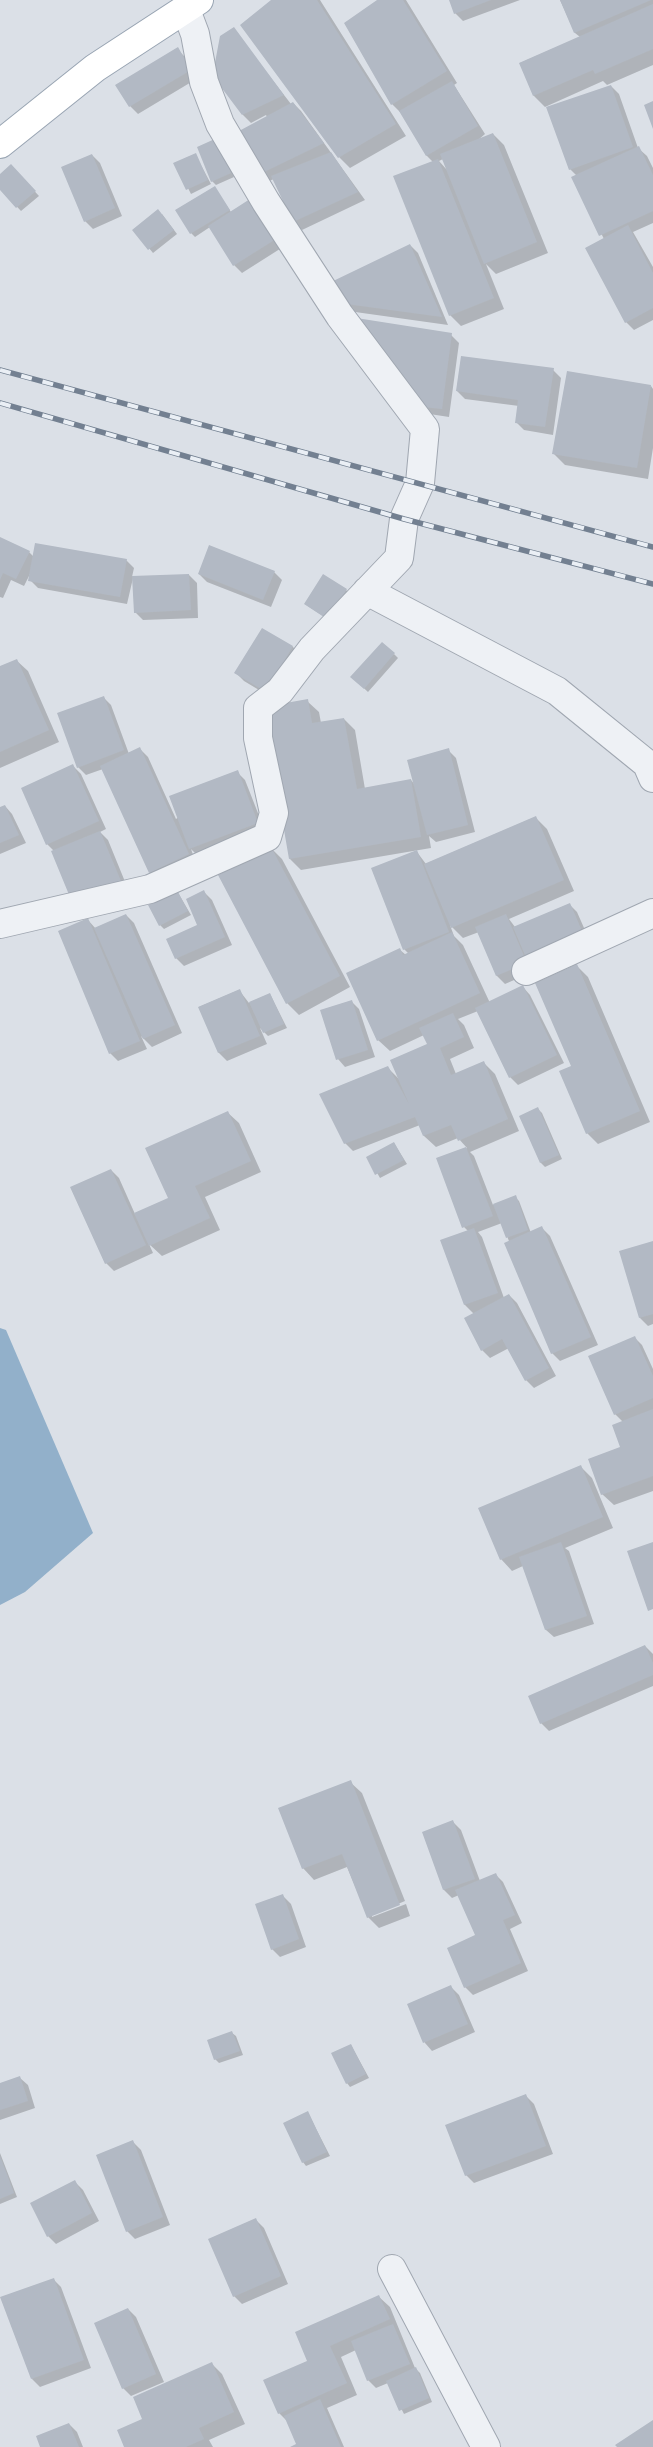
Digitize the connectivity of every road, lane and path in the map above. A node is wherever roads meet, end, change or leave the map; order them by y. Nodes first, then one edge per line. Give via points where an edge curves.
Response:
1 (193, 5) edge
2 (0, 144) edge
3 (367, 592) junction
4 (653, 778) edge
5 (653, 913) edge
6 (0, 924) edge
7 (526, 971) dead end
8 (392, 2269) dead end
9 (486, 2447) edge

1 - 2 main road via 95,68
1 - 3 street via 204,82 220,124 340,316 426,429 420,483 404,519 399,558
3 - 4 street via 557,691 647,764
3 - 6 street via 312,650 280,691 258,708 258,738 274,813 266,838 150,889
5 - 7 street
8 - 9 street

